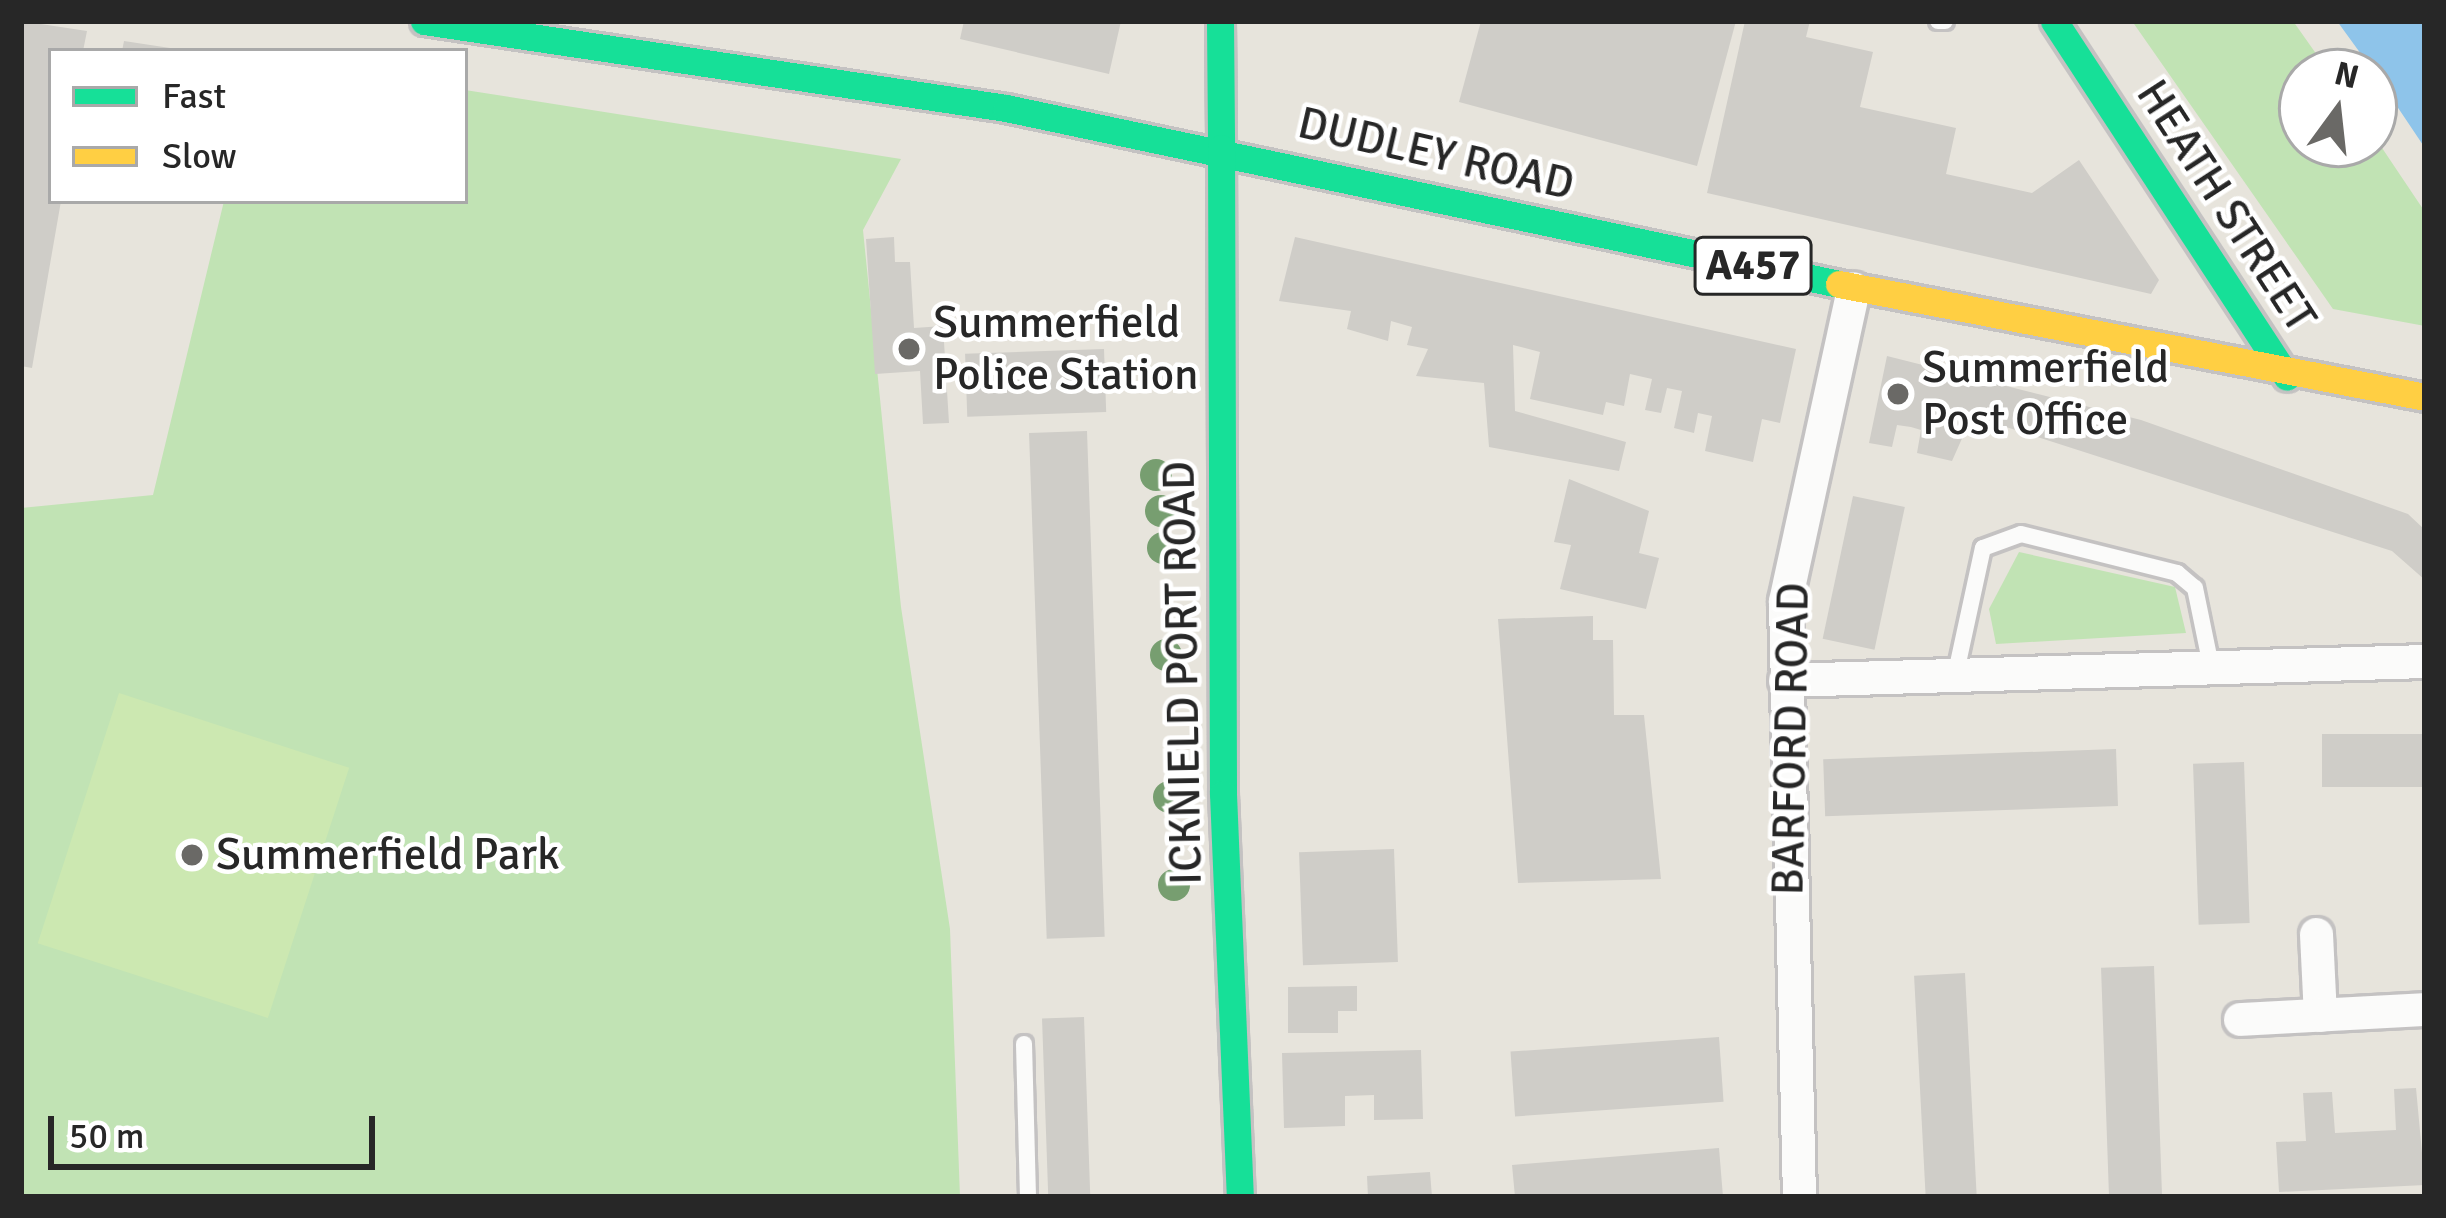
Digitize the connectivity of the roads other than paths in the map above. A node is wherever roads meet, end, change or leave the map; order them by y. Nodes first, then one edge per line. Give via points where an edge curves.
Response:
1 (424, 21) edge
2 (1220, 21) edge
3 (2054, 21) edge
4 (1221, 148) junction
5 (1853, 288) junction
6 (2287, 377) junction
7 (2425, 397) edge
8 (2425, 661) edge
9 (2211, 666) junction
10 (1954, 678) junction
11 (1785, 680) junction
12 (2316, 934) dead end
13 (2425, 1009) edge
14 (2320, 1015) junction
15 (2240, 1019) dead end
16 (1024, 1044) dead end
17 (1028, 1197) edge
18 (1240, 1197) edge
19 (1799, 1197) edge

1 - 4 main road, DUDLEY ROAD / A457
2 - 4 main road, ICKNIELD PORT ROAD
3 - 6 main road, HEATH STREET
4 - 5 main road, DUDLEY ROAD / A457
4 - 18 main road, ICKNIELD PORT ROAD via 1223,794
5 - 6 main road, DUDLEY ROAD / A457
5 - 11 street, BARFORD ROAD via 1786,601
6 - 7 main road, DUDLEY ROAD / A457
8 - 9 street
9 - 10 street
9 - 10 lane via 2195,588 2177,574 2020,535 1983,548
10 - 11 street
11 - 19 street, BARFORD ROAD
12 - 14 street
13 - 14 street
14 - 15 street
16 - 17 lane

